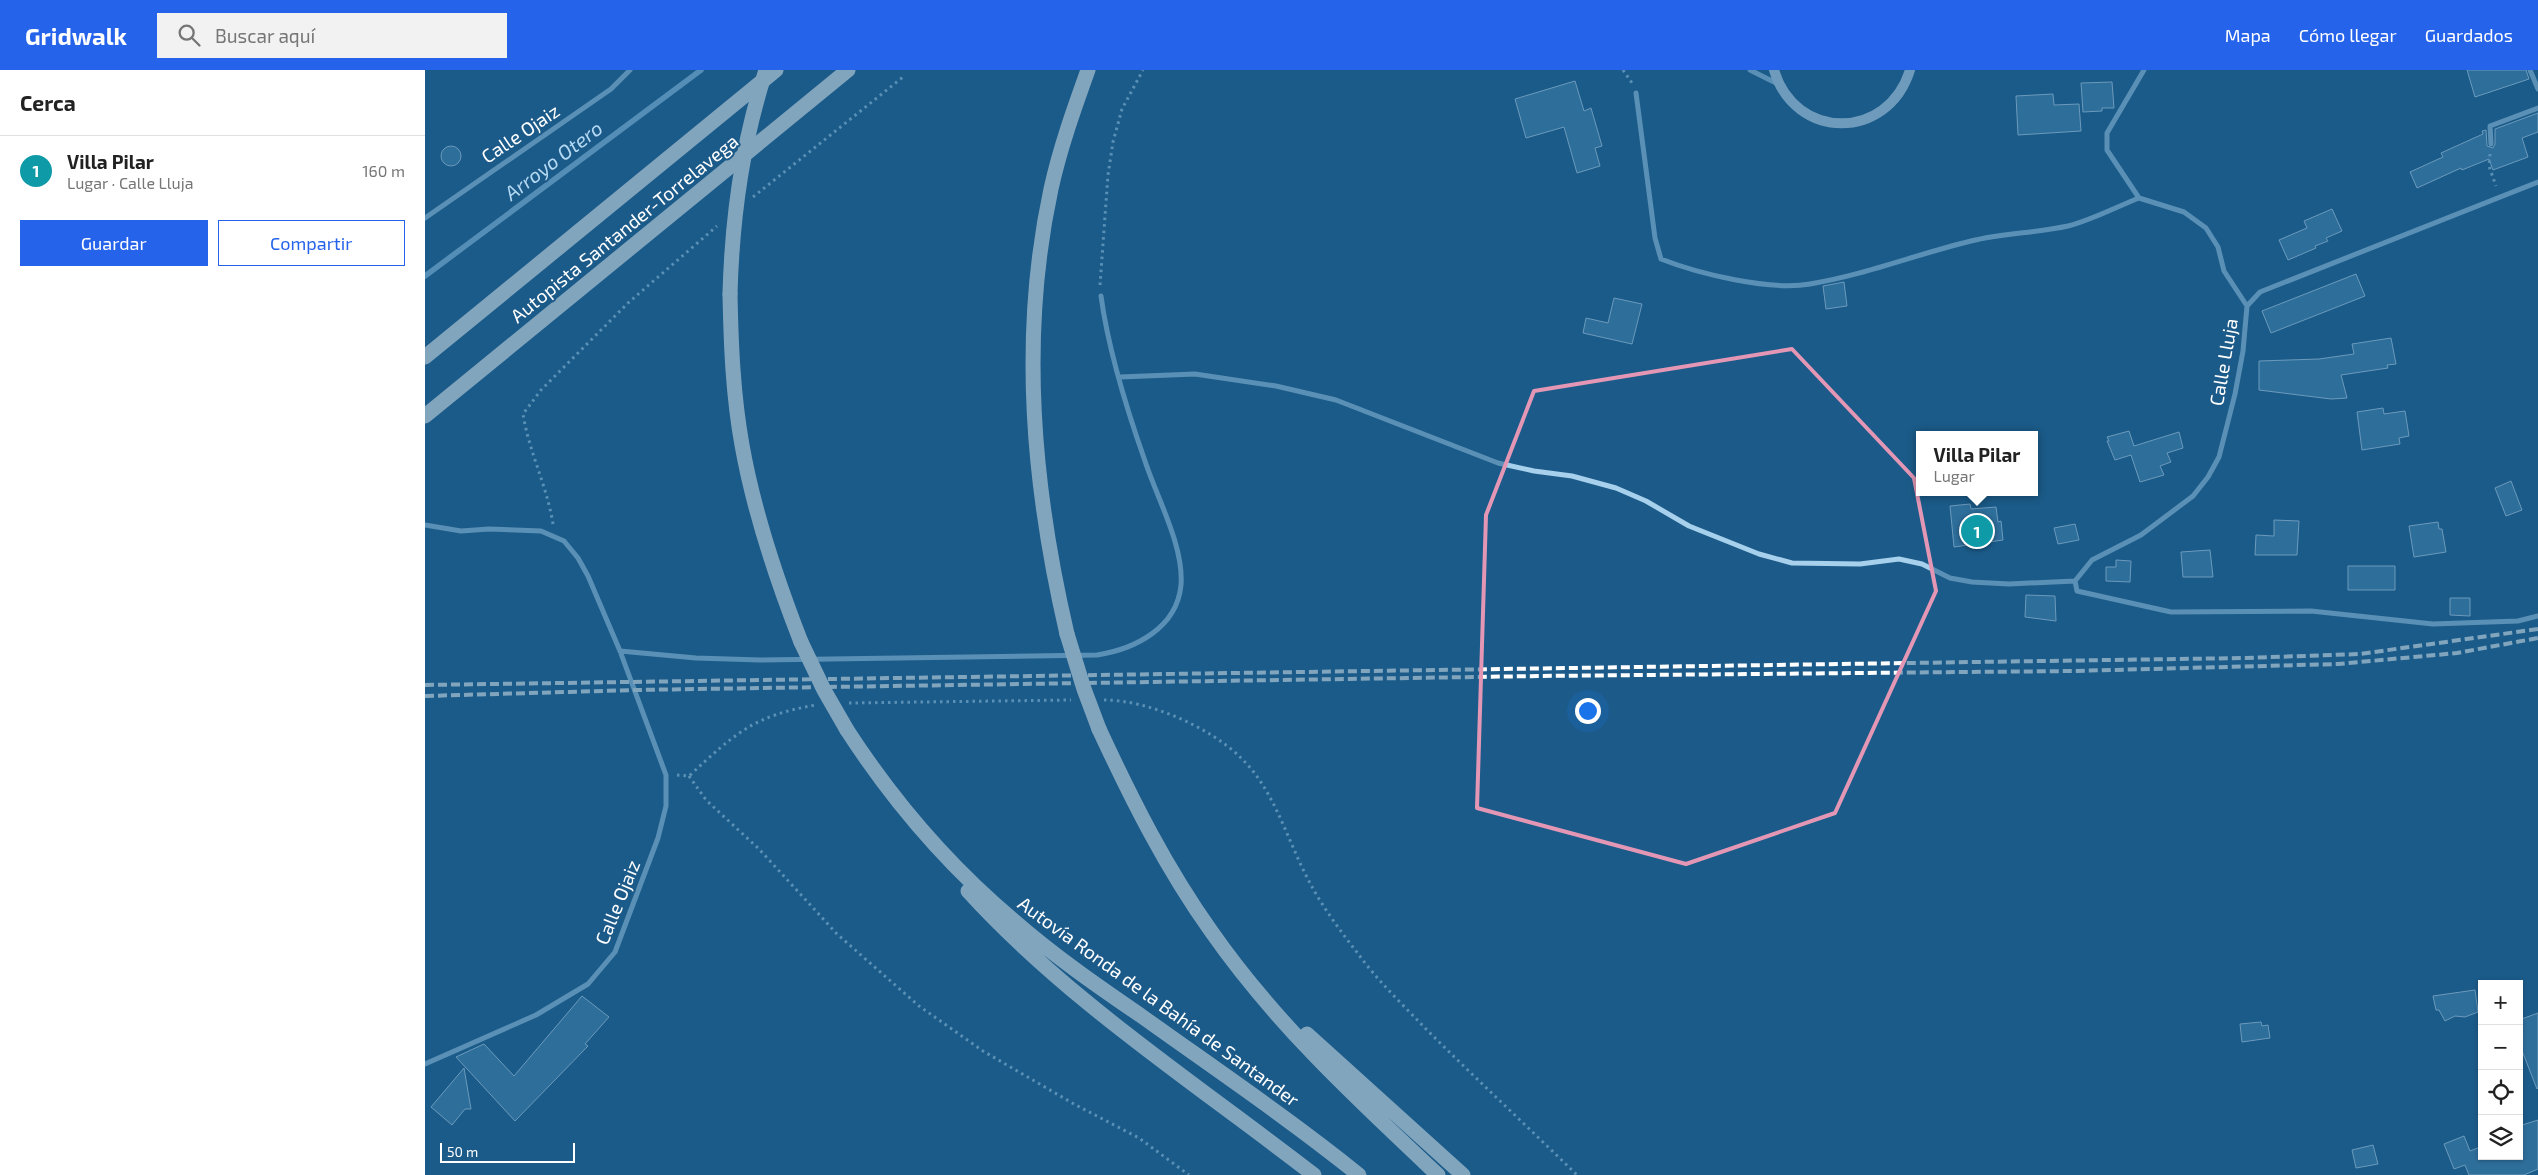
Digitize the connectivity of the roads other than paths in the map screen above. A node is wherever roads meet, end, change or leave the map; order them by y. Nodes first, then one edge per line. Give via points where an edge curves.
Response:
1 (630, 70) edge
2 (766, 70) edge
3 (776, 70) edge
4 (848, 70) edge
5 (1088, 70) edge
6 (1750, 70) edge
7 (1773, 70) edge
8 (1910, 70) edge
9 (2144, 70) edge
10 (2530, 70) edge
11 (1778, 84) junction
12 (2538, 89) edge
13 (1636, 93) road end
14 (2538, 108) edge
15 (2491, 144) road end
16 (2538, 182) edge
17 (2139, 198) junction
18 (425, 218) edge
19 (1101, 296) road end
20 (2247, 306) junction
21 (425, 358) edge
22 (1120, 377) junction
23 (425, 416) edge
24 (425, 525) edge
25 (2075, 581) junction
26 (2538, 616) edge
27 (620, 651) junction
28 (887, 785) junction
29 (1239, 969) junction
30 (425, 1064) edge
31 (1314, 1175) edge
32 (1359, 1175) edge
33 (1437, 1175) edge
34 (1463, 1175) edge

1 - 18 street, Calle Ojaiz via 611,89
2 - 28 highway, Autovía Ronda de la Bahía de Santander, bridge via 750,123 734,217 730,294 735,401 763,536 801,642 847,730
3 - 21 highway, Autopista Santander-Torrelavega
4 - 23 highway, Autopista Santander-Torrelavega
5 - 29 highway, bridge via 1051,189 1034,327 1037,465 1050,556 1067,634 1099,729 1162,856
6 - 11 street
7 - 11 main road
8 - 11 main road via 1888,106 1861,122 1845,124 1809,116 1793,104
9 - 17 street via 2105,139 2107,150
10 - 12 street
13 - 17 street via 1655,238 1661,259 1689,270 1770,284 1808,284 1889,266 1929,251 1986,237 2069,226
14 - 15 street via 2490,126
16 - 20 street, Calle Lluja via 2260,292
17 - 20 street via 2184,212 2206,228 2218,247 2224,270
19 - 22 street via 1105,328
20 - 25 street, Calle Lluja via 2243,350 2230,412 2219,457 2208,476 2193,496 2141,535 2092,560
22 - 25 street via 1195,374 1267,384 1336,400 1498,463 1572,476 1616,488 1647,501 1689,526 1759,554 1791,562 1860,564 1899,559 1950,578 1972,582
22 - 27 street via 1181,571 1178,600 1170,614 1158,630 1139,644 1121,652 1097,655 761,660
24 - 27 street, Calle Ojaiz via 461,531 489,528 541,531 564,541 588,576
25 - 26 street via 2077,591 2171,612 2311,611 2433,624 2518,621
27 - 30 street, Calle Ojaiz via 666,775 667,806 615,952 588,984 536,1015
28 - 31 highway via 923,839 955,877 1033,956 1222,1107
28 - 32 highway, Autovía Ronda de la Bahía de Santander via 946,856 1019,926
29 - 33 highway via 1330,1072
29 - 34 highway

